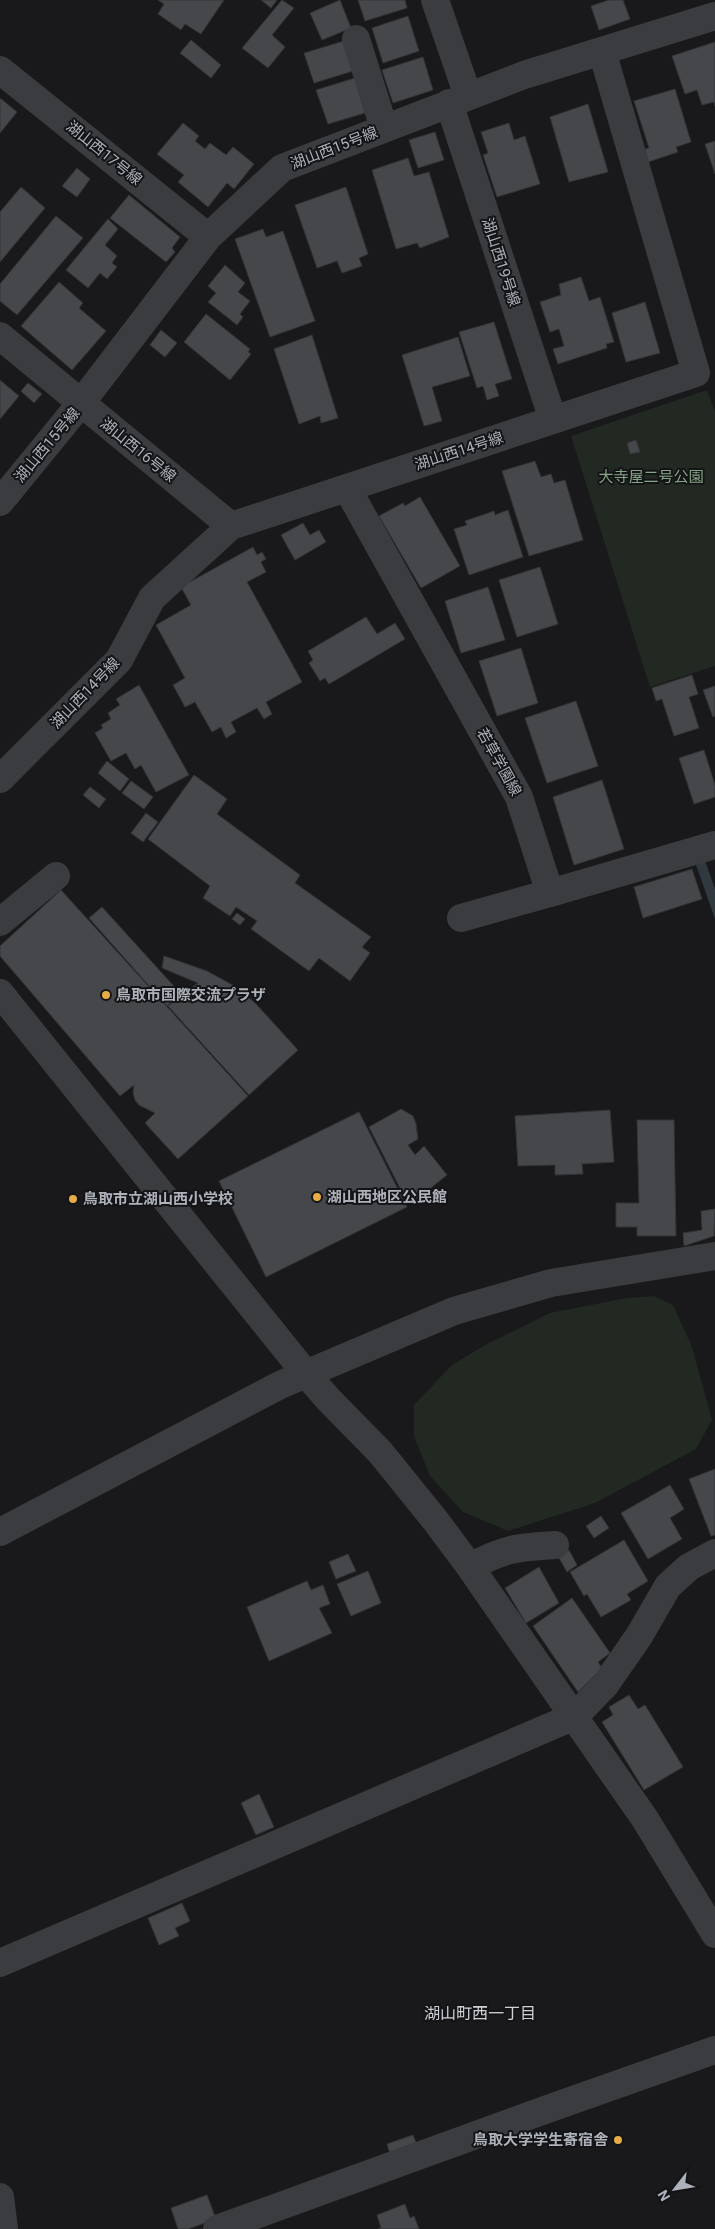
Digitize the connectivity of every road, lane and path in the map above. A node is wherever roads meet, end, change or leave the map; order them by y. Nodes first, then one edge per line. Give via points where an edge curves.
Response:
1 (435, 0) edge
2 (715, 16) edge
3 (356, 39) dead end
4 (602, 51) junction
5 (0, 70) edge
6 (458, 99) junction
7 (384, 128) junction
8 (208, 237) junction
9 (0, 336) edge
10 (81, 403) junction
11 (553, 420) junction
12 (347, 488) junction
13 (0, 502) edge
14 (231, 526) junction
15 (0, 779) edge
16 (715, 845) edge
17 (56, 876) dead end
18 (550, 892) junction
19 (461, 918) dead end
20 (0, 922) edge
21 (0, 993) edge
22 (715, 1256) edge
23 (306, 1374) junction
24 (0, 1532) edge
25 (555, 1545) dead end
26 (715, 1553) edge
27 (470, 1567) junction
28 (574, 1716) junction
29 (715, 1934) edge
30 (0, 1964) edge
31 (715, 2050) edge
32 (0, 2196) edge
33 (4, 2229) edge
34 (217, 2229) edge

1 - 6 street, 湖山西19号線
2 - 4 street, 湖山西15号線
3 - 7 street
4 - 6 street, 湖山西15号線 via 524,74
4 - 11 street, 湖山西14号線 via 696,373
5 - 8 street, 湖山西17号線
6 - 7 street, 湖山西15号線
6 - 11 street, 湖山西19号線
7 - 8 street, 湖山西15号線 via 282,168
8 - 10 street, 湖山西15号線
9 - 10 street, 湖山西16号線
10 - 13 street, 湖山西15号線
10 - 14 street, 湖山西16号線
11 - 12 street, 湖山西14号線
12 - 14 street, 湖山西14号線
12 - 18 street, 若草学園線 via 519,797
14 - 15 street, 湖山西14号線 via 152,598 119,660
16 - 18 street
17 - 20 street
18 - 19 street
21 - 23 street
22 - 23 street via 551,1283 454,1310
23 - 24 street
23 - 27 street via 380,1452
25 - 27 street via 516,1547
26 - 28 street via 689,1567 668,1586 605,1685
27 - 28 street
28 - 29 street via 644,1819
28 - 30 street
31 - 34 street
32 - 33 street

